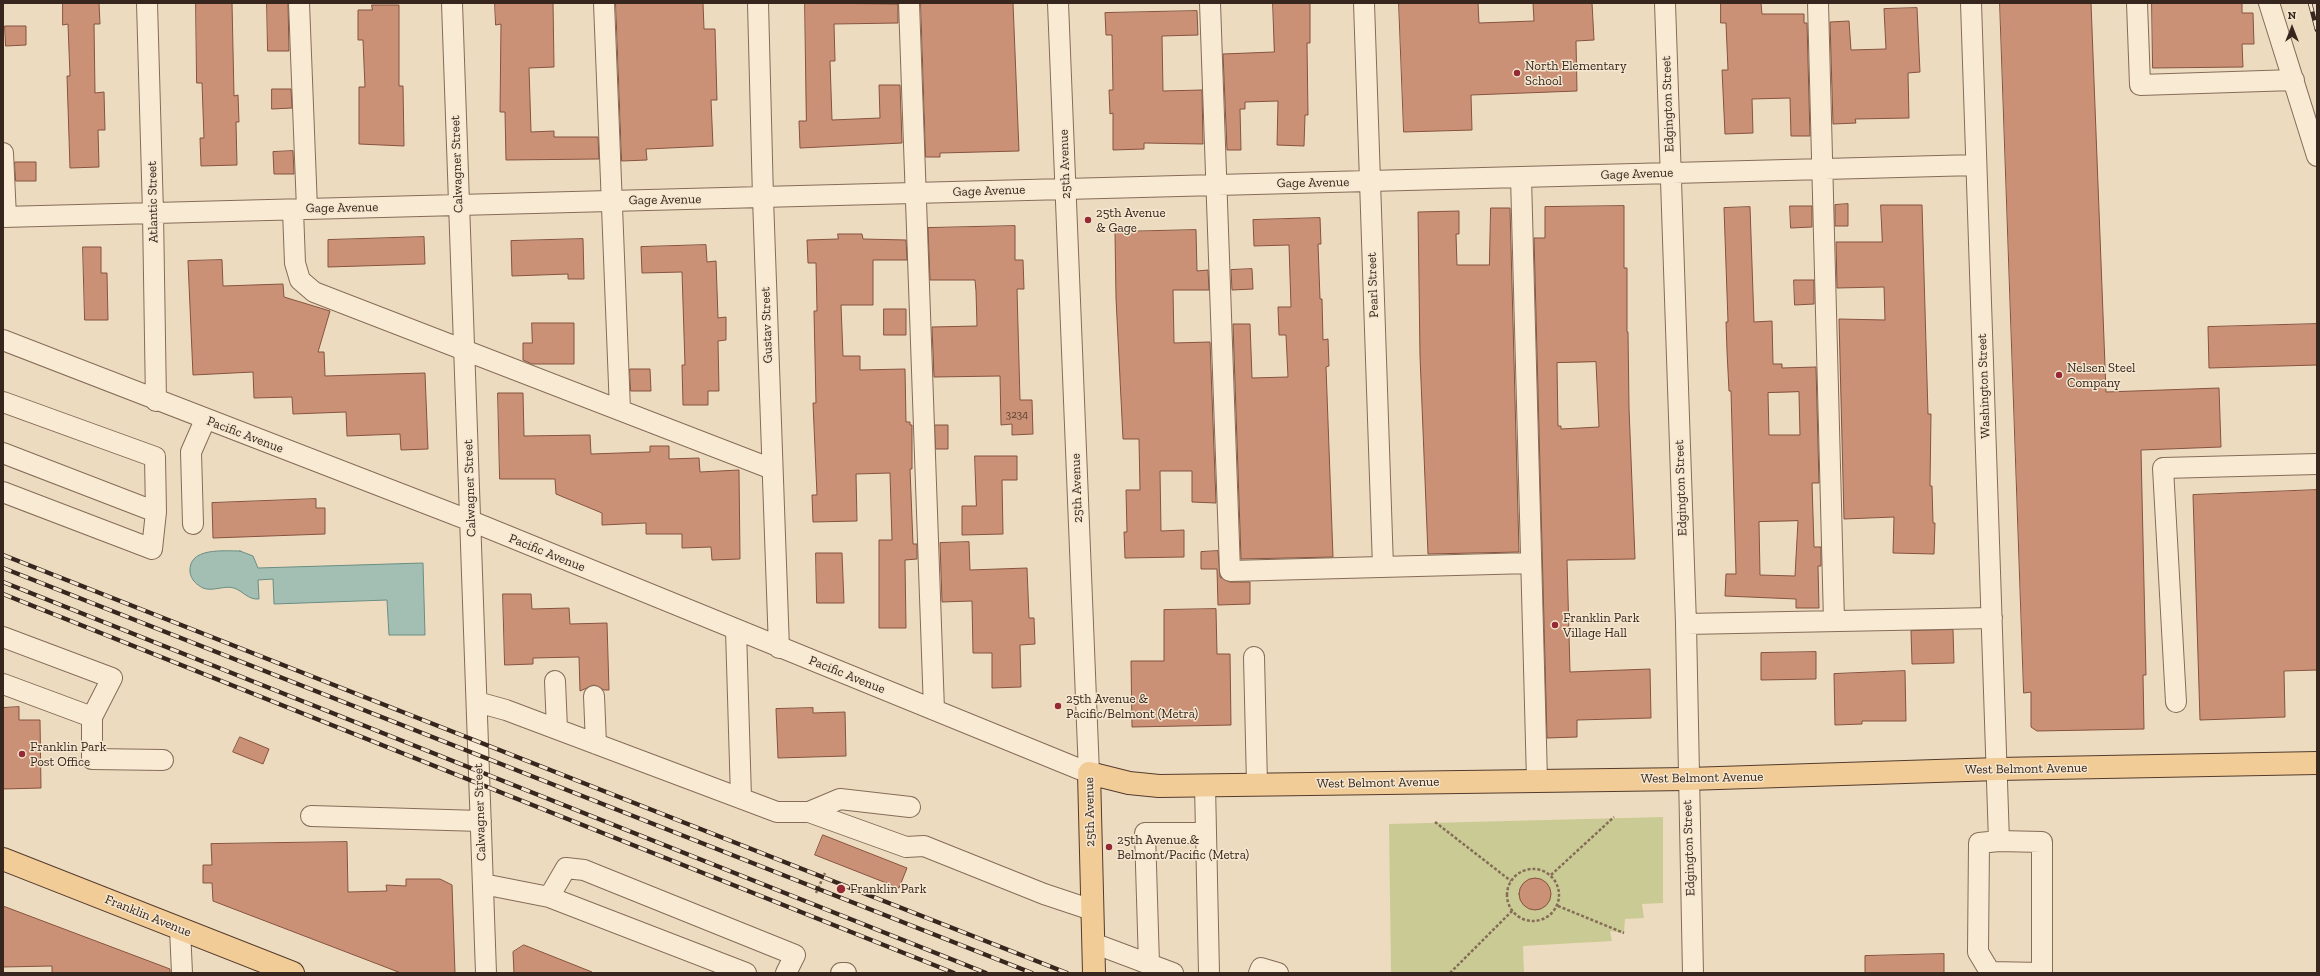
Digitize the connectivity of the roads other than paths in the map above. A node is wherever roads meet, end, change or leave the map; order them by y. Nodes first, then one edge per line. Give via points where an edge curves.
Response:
1 (147, 3) edge
2 (299, 3) edge
3 (452, 3) edge
4 (604, 3) edge
5 (758, 3) edge
6 (908, 3) edge
7 (1058, 3) edge
8 (1210, 3) edge
9 (1364, 3) edge
10 (1665, 3) edge
11 (1818, 3) edge
12 (1971, 3) edge
13 (2137, 3) edge
14 (2269, 3) edge
15 (2294, 80) junction
16 (3, 153) edge
17 (2317, 156) edge
18 (1976, 165) junction
19 (1824, 169) junction
20 (1671, 173) junction
21 (1521, 177) junction
22 (1370, 181) junction
23 (1217, 185) junction
24 (1066, 190) junction
25 (915, 194) junction
26 (762, 198) junction
27 (612, 201) junction
28 (459, 205) junction
29 (300, 209) junction
30 (153, 213) junction
31 (4, 217) edge
32 (3, 341) edge
33 (465, 350) junction
34 (156, 401) junction
35 (3, 402) edge
36 (620, 410) junction
37 (205, 420) junction
38 (3, 453) edge
39 (2317, 464) edge
40 (772, 469) junction
41 (3, 492) edge
42 (156, 512) junction
43 (471, 521) junction
44 (193, 524) dead end
45 (1531, 563) junction
46 (1383, 567) junction
47 (1992, 618) junction
48 (1834, 622) junction
49 (1686, 624) junction
50 (736, 630) junction
51 (3, 637) edge
52 (779, 648) junction
53 (1254, 657) dead end
54 (555, 681) dead end
55 (3, 684) edge
56 (594, 696) dead end
57 (477, 702) junction
58 (2176, 702) dead end
59 (934, 710) junction
60 (92, 717) junction
61 (557, 729) junction
62 (596, 744) junction
63 (163, 760) dead end
64 (2317, 763) edge
65 (1998, 769) junction
66 (1089, 773) junction
67 (1688, 779) junction
68 (1537, 780) junction
69 (1258, 784) junction
70 (1204, 785) junction
71 (741, 798) junction
72 (910, 807) dead end
73 (809, 812) junction
74 (311, 816) dead end
75 (481, 820) junction
76 (1206, 833) junction
77 (1999, 841) junction
78 (3, 859) edge
79 (483, 884) junction
80 (549, 896) junction
81 (1092, 910) junction
82 (180, 929) junction
83 (1093, 943) junction
84 (791, 964) edge
85 (1149, 964) junction
86 (2042, 972) edge
87 (182, 973) edge
88 (293, 973) edge
89 (486, 973) edge
90 (746, 973) edge
91 (841, 973) edge
92 (846, 973) edge
93 (1094, 973) edge
94 (1173, 973) edge
95 (1209, 973) edge
96 (1259, 973) edge
97 (1278, 973) edge
98 (1693, 973) edge

1 - 30 street, Atlantic Street
2 - 29 street
3 - 28 street, Calwagner Street
4 - 27 street
5 - 26 street, Gustav Street
6 - 25 street
7 - 24 street, 25th Avenue
8 - 23 street
9 - 22 street, Pearl Street
10 - 20 street, Edgington Street
11 - 19 street
12 - 18 street, Washington Street
13 - 15 street via 2140,85
14 - 15 street
15 - 17 street
16 - 31 street
18 - 19 street, Gage Avenue
18 - 47 street, Washington Street
19 - 20 street, Gage Avenue
19 - 48 street
20 - 21 street, Gage Avenue
20 - 49 street, Edgington Street
21 - 22 street, Gage Avenue
21 - 45 street
22 - 23 street, Gage Avenue
22 - 46 street, Pearl Street
23 - 24 street, Gage Avenue
23 - 46 street via 1230,571
24 - 25 street, Gage Avenue
24 - 66 street, 25th Avenue
25 - 26 street, Gage Avenue
25 - 59 street
26 - 27 street, Gage Avenue
26 - 40 street, Gustav Street
27 - 28 street, Gage Avenue
27 - 36 street
28 - 29 street, Gage Avenue
28 - 33 street, Calwagner Street
29 - 30 street, Gage Avenue
29 - 33 street via 295,263 300,280 314,292
30 - 31 street, Gage Avenue
30 - 34 street, Atlantic Street
32 - 34 street, Pacific Avenue
33 - 36 street
33 - 43 street, Calwagner Street
34 - 37 street, Pacific Avenue
35 - 42 street via 155,457
36 - 40 street
37 - 43 street, Pacific Avenue
37 - 44 street via 191,452
38 - 42 street
39 - 58 street via 2163,468
40 - 52 street, Gustav Street
41 - 42 street via 152,549
43 - 50 street, Pacific Avenue
43 - 57 street, Calwagner Street
45 - 46 street
45 - 68 street
47 - 48 street
47 - 65 street, Washington Street
48 - 49 street
49 - 67 street, Edgington Street
50 - 52 street, Pacific Avenue
50 - 71 street
51 - 60 street via 112,678
52 - 59 street, Pacific Avenue
53 - 69 street
54 - 61 street
55 - 60 street
56 - 62 street
57 - 61 street
57 - 75 street, Calwagner Street
59 - 66 street, Pacific Avenue
60 - 63 street via 92,759
61 - 62 street
62 - 71 street
64 - 65 main road, West Belmont Avenue
65 - 67 main road, West Belmont Avenue
65 - 77 street, Washington Street
66 - 70 main road, West Belmont Avenue via 1129,783 1158,786
66 - 81 main road, 25th Avenue
67 - 68 main road, West Belmont Avenue
67 - 98 street, Edgington Street
68 - 69 main road, West Belmont Avenue
69 - 70 main road, West Belmont Avenue
70 - 76 street
71 - 73 street via 776,812
72 - 73 street via 840,799
73 - 81 street via 906,847 924,846 1044,894
74 - 75 street
75 - 79 street, Calwagner Street
76 - 85 street via 1145,833
76 - 95 street
77 - 86 street via 2042,842
77 - 86 street via 1979,843 1978,952 1990,972
78 - 82 main road, Franklin Avenue
79 - 80 street
79 - 89 street, Calwagner Street
80 - 84 street via 566,868 584,870
80 - 90 street
81 - 83 main road, 25th Avenue
82 - 87 street
82 - 88 main road, Franklin Avenue
83 - 85 street
83 - 93 main road, 25th Avenue
85 - 94 street
91 - 92 street
96 - 97 street via 1262,968

